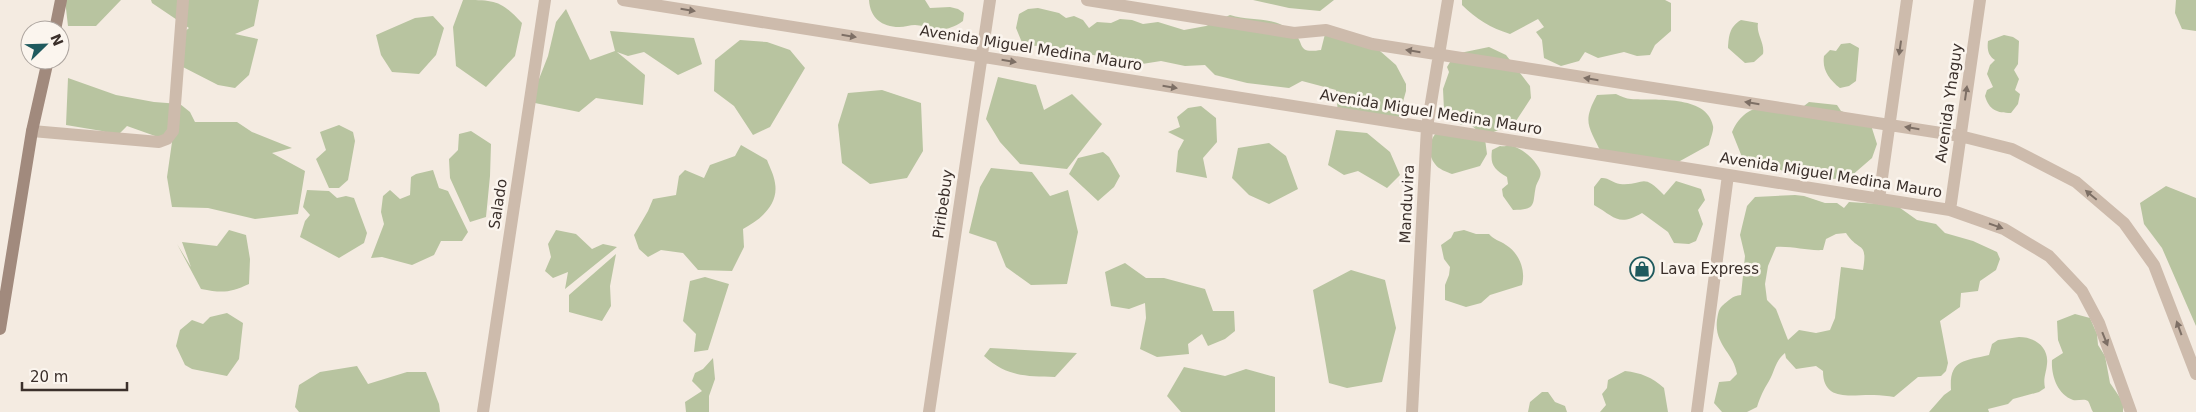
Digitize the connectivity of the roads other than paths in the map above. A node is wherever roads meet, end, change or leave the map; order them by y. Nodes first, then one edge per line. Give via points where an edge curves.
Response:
1 (61, 0) edge
2 (182, 0) edge
3 (545, 0) edge
4 (623, 0) edge
5 (990, 0) edge
6 (1087, 0) edge
7 (1448, 0) edge
8 (1906, 0) edge
9 (1980, 0) edge
10 (57, 20) edge
11 (1440, 55) junction
12 (981, 56) junction
13 (46, 70) edge
14 (1889, 125) junction
15 (1427, 128) junction
16 (32, 131) junction
17 (1960, 136) junction
18 (1728, 175) junction
19 (1879, 199) junction
20 (1950, 210) junction
21 (0, 329) edge
22 (2196, 374) edge
23 (483, 412) edge
24 (929, 412) edge
25 (1412, 412) edge
26 (1697, 412) edge
27 (2131, 412) edge

1 - 10 main road
2 - 16 street via 173,131 167,139 159,142
3 - 23 street, Salado
4 -> 12 street, Avenida Miguel Medina Mauro
5 - 12 street, Piribebuy
11 -> 6 street via 1372,44 1326,30 1294,32
7 - 11 street, Manduvira
8 -> 14 street
17 -> 9 street, Avenida Yhaguy
14 -> 11 street
11 - 15 street, Manduvira
12 -> 15 street, Avenida Miguel Medina Mauro
12 - 24 street, Piribebuy
13 - 16 main road
17 -> 14 street
14 - 19 street
15 - 18 street, Avenida Miguel Medina Mauro
15 - 25 street, Manduvira
16 - 21 main road
17 - 20 street, Avenida Yhaguy
22 -> 17 street via 2154,266 2124,223 2076,182 2012,149
18 - 19 street, Avenida Miguel Medina Mauro
18 - 26 street
19 - 20 street, Avenida Miguel Medina Mauro
20 -> 27 street, Avenida Miguel Medina Mauro via 2004,229 2048,256 2082,291 2108,346

